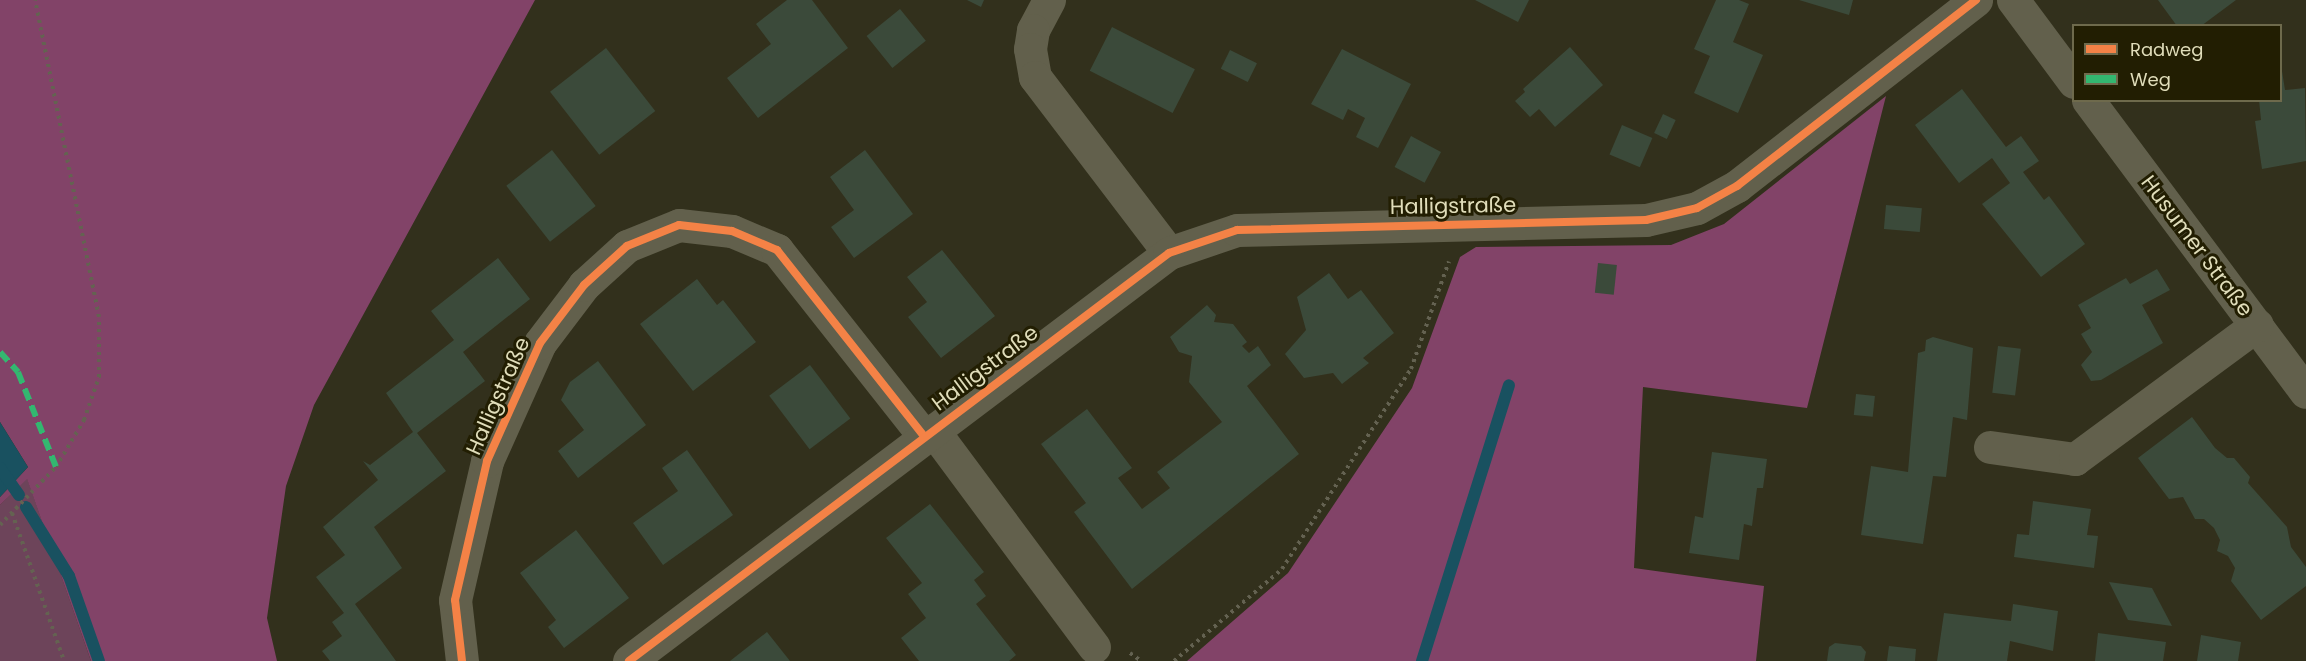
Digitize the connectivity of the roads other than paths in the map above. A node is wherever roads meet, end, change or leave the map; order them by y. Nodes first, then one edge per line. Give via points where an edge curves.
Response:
1 (1049, 0) edge
2 (1976, 0) edge
3 (2013, 0) edge
4 (2072, 81) edge
5 (2090, 102) edge
6 (1169, 253) junction
7 (2257, 325) junction
8 (2306, 392) edge
9 (929, 433) junction
10 (1990, 447) dead end
11 (1094, 647) dead end
12 (462, 661) edge
13 (628, 661) edge

1 - 6 street via 1033,30 1029,49 1035,77
2 - 6 street, Halligstraße via 1737,186 1696,208 1646,220 1237,230
3 - 4 street
5 - 7 street, Husumer Straße
6 - 9 street, Halligstraße
7 - 8 street, Husumer Straße
7 - 10 street via 2075,459
9 - 11 street, Halligstraße
9 - 12 street, Halligstraße via 777,250 732,231 679,225 627,246 584,285 540,342 487,461 455,600
9 - 13 street, Halligstraße

